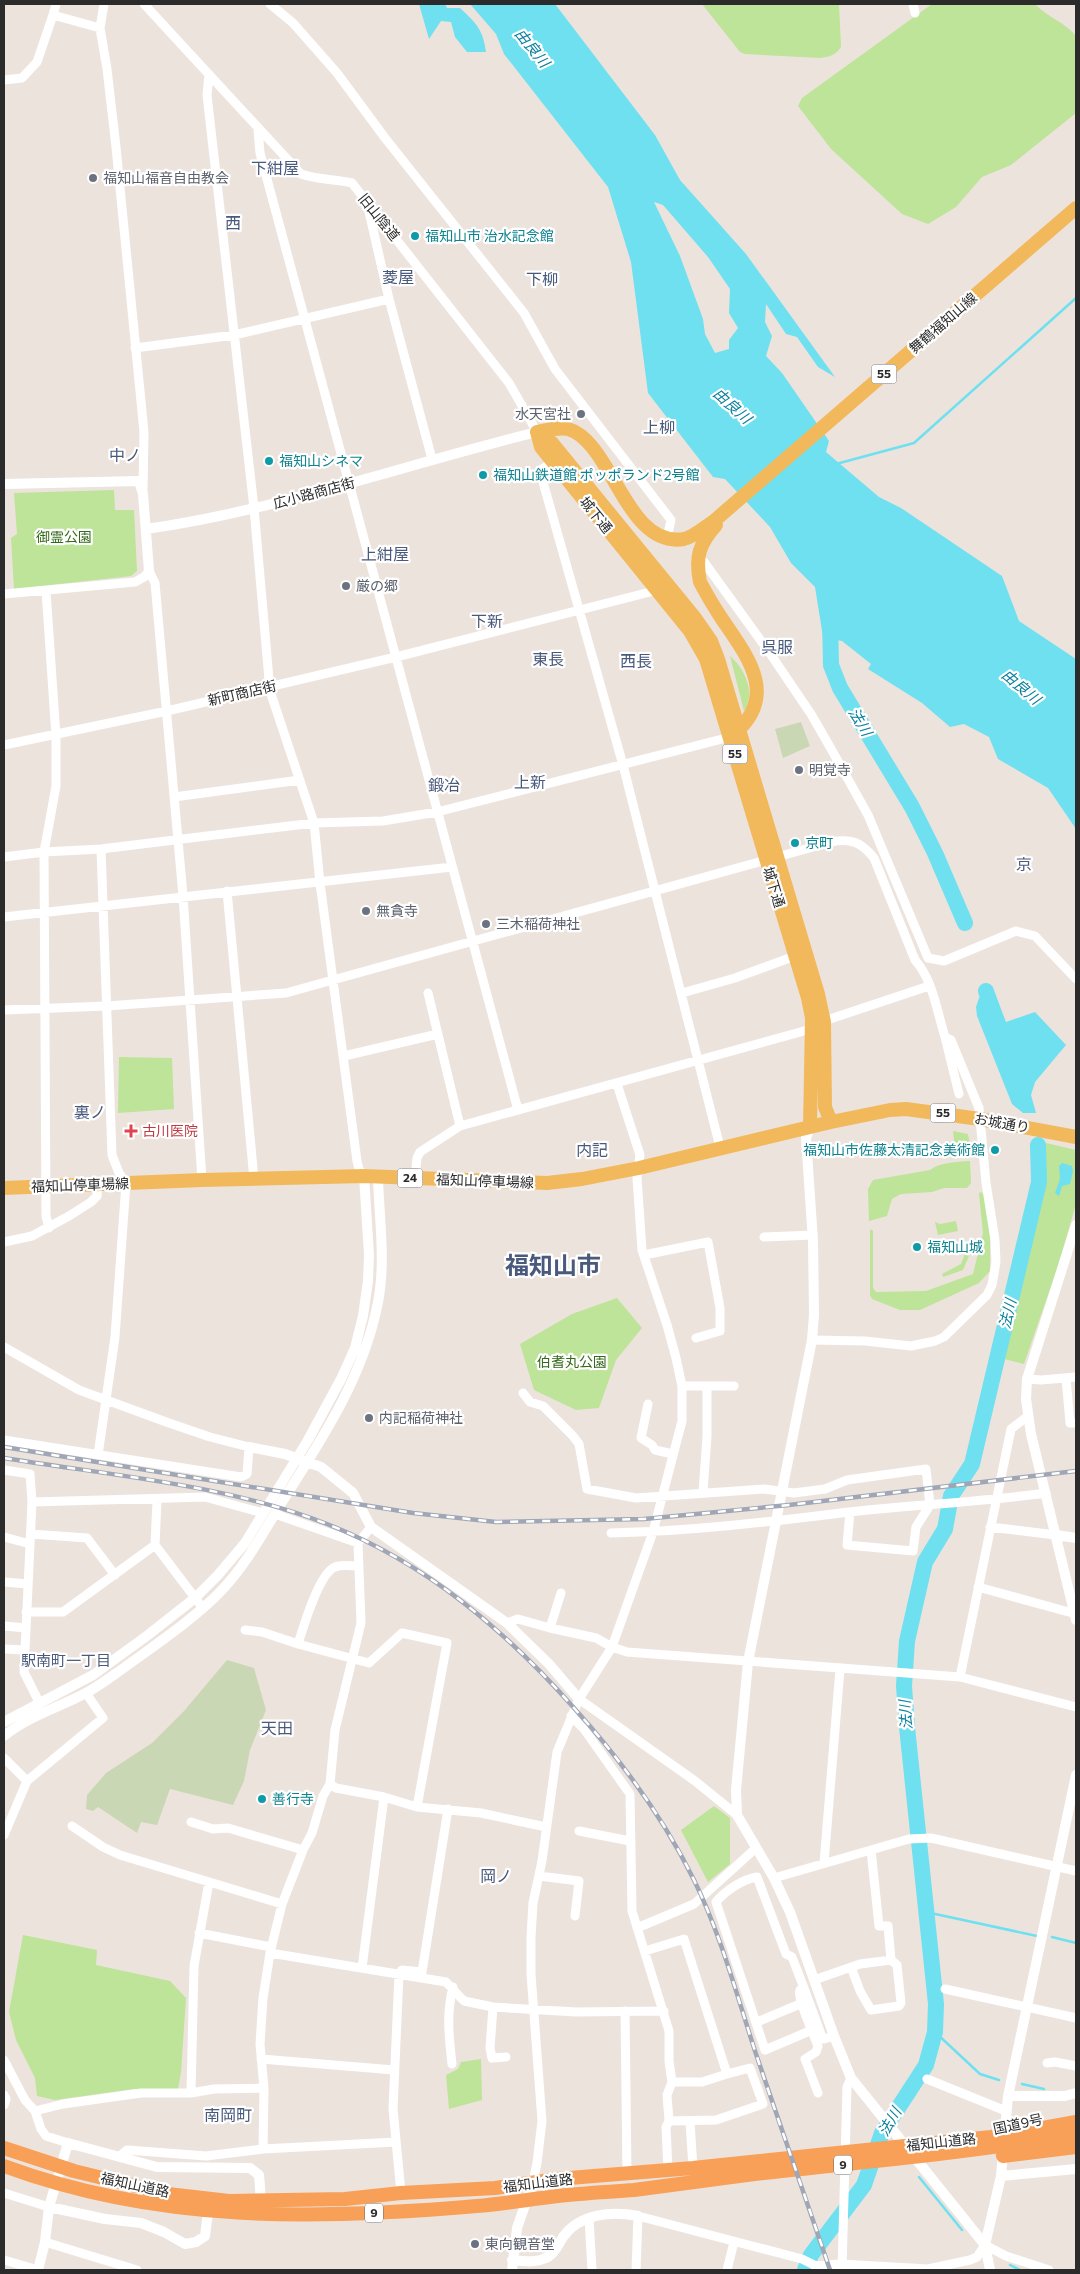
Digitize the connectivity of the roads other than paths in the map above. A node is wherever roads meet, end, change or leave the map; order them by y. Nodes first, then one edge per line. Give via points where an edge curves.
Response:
1 (56, 4) edge
2 (104, 4) edge
3 (144, 4) edge
4 (270, 4) edge
5 (53, 15) junction
6 (100, 28) junction
7 (209, 74) junction
8 (4, 80) edge
9 (258, 130) junction
10 (366, 200) junction
11 (1076, 208) edge
12 (389, 299) junction
13 (306, 320) junction
14 (234, 335) junction
15 (136, 348) junction
16 (538, 432) junction
17 (432, 458) junction
18 (553, 462) junction
19 (349, 483) junction
20 (4, 484) edge
21 (143, 494) junction
22 (742, 497) junction
23 (254, 508) junction
24 (146, 529) junction
25 (667, 538) junction
26 (704, 562) dead end
27 (149, 571) junction
28 (660, 585) junction
29 (46, 591) junction
30 (4, 594) edge
31 (581, 611) junction
32 (396, 657) junction
33 (270, 686) junction
34 (167, 711) junction
35 (735, 733) junction
36 (56, 736) junction
37 (4, 745) edge
38 (623, 765) junction
39 (300, 780) junction
40 (174, 797) junction
41 (438, 812) junction
42 (314, 823) junction
43 (178, 839) junction
44 (101, 848) junction
45 (44, 852) junction
46 (4, 857) edge
47 (771, 858) junction
48 (452, 867) junction
49 (320, 883) junction
50 (227, 891) junction
51 (656, 891) junction
52 (182, 896) junction
53 (103, 906) junction
54 (45, 912) junction
55 (4, 917) edge
56 (473, 941) junction
57 (795, 956) junction
58 (928, 958) junction
59 (922, 968) junction
60 (1076, 979) edge
61 (334, 980) junction
62 (929, 986) junction
63 (428, 993) dead end
64 (682, 993) junction
65 (237, 997) junction
66 (190, 1000) junction
67 (107, 1006) junction
68 (4, 1010) edge
69 (46, 1010) junction
70 (818, 1025) junction
71 (438, 1034) junction
72 (944, 1037) junction
73 (344, 1056) junction
74 (699, 1061) junction
75 (617, 1084) junction
76 (959, 1094) dead end
77 (518, 1110) junction
78 (980, 1119) junction
79 (831, 1122) junction
80 (460, 1126) junction
81 (810, 1127) junction
82 (1076, 1137) edge
83 (720, 1147) junction
84 (639, 1168) junction
85 (371, 1177) junction
86 (415, 1178) junction
87 (254, 1179) junction
88 (202, 1180) junction
89 (126, 1183) junction
90 (98, 1185) junction
91 (46, 1187) junction
92 (4, 1188) edge
93 (1076, 1225) edge
94 (49, 1228) junction
95 (813, 1235) junction
96 (764, 1237) dead end
97 (4, 1242) edge
98 (644, 1254) junction
99 (696, 1338) dead end
100 (812, 1340) junction
101 (4, 1348) edge
102 (1076, 1377) edge
103 (1066, 1378) junction
104 (1027, 1379) junction
105 (682, 1386) junction
106 (734, 1386) dead end
107 (707, 1387) junction
108 (523, 1393) dead end
109 (107, 1399) junction
110 (648, 1404) dead end
111 (1028, 1416) junction
112 (1076, 1422) edge
113 (4, 1440) edge
114 (249, 1447) junction
115 (673, 1454) junction
116 (98, 1455) junction
117 (296, 1457) junction
118 (308, 1461) junction
119 (4, 1470) edge
120 (703, 1492) junction
121 (782, 1492) junction
122 (1046, 1493) junction
123 (660, 1496) junction
124 (996, 1498) junction
125 (157, 1500) junction
126 (32, 1502) junction
127 (934, 1505) junction
128 (263, 1512) junction
129 (850, 1512) junction
130 (275, 1514) junction
131 (776, 1522) junction
132 (371, 1527) junction
133 (990, 1527) junction
134 (652, 1532) junction
135 (611, 1533) dead end
136 (31, 1534) junction
137 (1056, 1535) junction
138 (4, 1537) edge
139 (1076, 1538) edge
140 (358, 1543) junction
141 (30, 1544) junction
142 (155, 1545) junction
143 (359, 1566) junction
144 (115, 1575) junction
145 (4, 1582) edge
146 (28, 1584) junction
147 (978, 1587) junction
148 (561, 1593) dead end
149 (195, 1598) junction
150 (202, 1607) junction
151 (26, 1612) junction
152 (1076, 1616) edge
153 (506, 1623) junction
154 (4, 1626) edge
155 (26, 1628) junction
156 (550, 1628) junction
157 (245, 1630) dead end
158 (298, 1644) junction
159 (612, 1647) junction
160 (4, 1649) edge
161 (25, 1650) junction
162 (352, 1659) junction
163 (748, 1662) junction
164 (840, 1669) junction
165 (960, 1677) junction
166 (86, 1693) junction
167 (579, 1699) junction
168 (39, 1702) junction
169 (1076, 1707) edge
170 (571, 1716) junction
171 (4, 1722) edge
172 (4, 1736) edge
173 (4, 1758) edge
174 (1076, 1775) edge
175 (27, 1781) junction
176 (330, 1784) junction
177 (384, 1797) junction
178 (417, 1807) junction
179 (1073, 1808) edge
180 (448, 1809) junction
181 (737, 1815) junction
182 (191, 1822) dead end
183 (72, 1826) dead end
184 (546, 1827) junction
185 (579, 1831) dead end
186 (4, 1835) edge
187 (630, 1841) junction
188 (756, 1848) junction
189 (302, 1850) junction
190 (871, 1850) junction
191 (824, 1863) junction
192 (1058, 1867) junction
193 (1076, 1871) edge
194 (538, 1876) junction
195 (774, 1878) junction
196 (209, 1882) junction
197 (282, 1904) junction
198 (575, 1916) dead end
199 (636, 1928) junction
200 (199, 1934) junction
201 (270, 1950) junction
202 (645, 1951) junction
203 (890, 1960) junction
204 (851, 1967) junction
205 (362, 1968) junction
206 (399, 1974) junction
207 (814, 1980) junction
208 (453, 1987) junction
209 (804, 1988) junction
210 (945, 1990) dead end
211 (800, 2004) junction
212 (493, 2008) junction
213 (1027, 2008) junction
214 (533, 2010) junction
215 (625, 2011) junction
216 (664, 2011) junction
217 (1076, 2018) edge
218 (757, 2022) junction
219 (812, 2030) junction
220 (834, 2036) junction
221 (506, 2057) dead end
222 (261, 2058) junction
223 (4, 2060) edge
224 (1048, 2063) dead end
225 (452, 2064) dead end
226 (1076, 2066) edge
227 (394, 2070) junction
228 (727, 2074) junction
229 (852, 2078) junction
230 (927, 2079) dead end
231 (672, 2082) junction
232 (264, 2088) junction
233 (191, 2093) junction
234 (818, 2093) dead end
235 (1076, 2093) edge
236 (4, 2095) edge
237 (1008, 2096) junction
238 (4, 2105) edge
239 (34, 2111) junction
240 (1006, 2111) junction
241 (1076, 2112) edge
242 (669, 2121) junction
243 (690, 2122) junction
244 (1076, 2122) edge
245 (1076, 2134) edge
246 (1021, 2138) junction
247 (396, 2142) junction
248 (991, 2143) junction
249 (67, 2145) junction
250 (1076, 2147) edge
251 (4, 2148) edge
252 (263, 2149) junction
253 (119, 2157) junction
254 (4, 2166) edge
255 (693, 2168) junction
256 (747, 2169) junction
257 (1076, 2169) edge
258 (668, 2170) junction
259 (627, 2174) junction
260 (1001, 2176) junction
261 (532, 2182) junction
262 (4, 2193) edge
263 (401, 2193) junction
264 (527, 2200) junction
265 (262, 2201) junction
266 (51, 2202) junction
267 (208, 2212) junction
268 (638, 2216) junction
269 (589, 2218) junction
270 (44, 2242) junction
271 (734, 2242) junction
272 (985, 2245) junction
273 (4, 2260) edge
274 (512, 2265) edge
275 (815, 2267) edge
276 (841, 2267) edge
277 (38, 2270) edge
278 (137, 2270) edge
279 (592, 2270) edge
280 (636, 2270) edge
281 (727, 2270) edge
282 (990, 2270) edge
283 (1049, 2270) edge

1 - 5 street
2 - 6 street
3 - 7 street, 旧山陰道
4 - 25 street via 293,23 337,73 524,314 555,369 671,520
5 - 6 street
5 - 8 street via 36,62 22,78
6 - 15 street
7 - 9 street, 旧山陰道
7 - 14 street via 207,94
9 - 10 street, 旧山陰道 via 301,174 314,179 352,183
9 - 13 street via 260,153
10 - 12 street
10 - 16 street, 旧山陰道 via 509,383
11 - 22 main road, 舞鶴福知山線 / 55
12 - 13 street
12 - 17 street
13 - 14 street
13 - 19 street
14 - 15 street
14 - 23 street
15 - 21 street via 144,432
16 - 17 street, 広小路商店街
16 - 18 main road, 城下通 / 55 via 540,447
16 - 25 main road via 562,428 578,434 593,449 643,524
16 - 28 main road, 城下通 / 55 via 552,443
17 - 19 street, 広小路商店街
18 - 28 main road, 城下通 / 55
18 - 31 street via 542,469 541,475
19 - 23 street, 広小路商店街
19 - 32 street
20 - 21 street via 139,481
21 - 24 street
22 - 25 main road, 舞鶴福知山線 / 55 via 690,537
22 - 35 main road, 舞鶴福知山線 / 55 via 699,549 698,572 700,582 748,657 753,671 757,700 751,716
23 - 24 street, 広小路商店街
23 - 33 street
24 - 27 street
26 - 58 street via 767,648 830,747 868,815
27 - 29 street via 135,582
27 - 34 street via 155,583
28 - 31 street, 新町商店街 via 650,592
28 - 35 main road, 城下通 / 55 via 695,618 710,641 718,659
29 - 30 street
29 - 36 street
31 - 32 street, 新町商店街
31 - 38 street
32 - 33 street, 新町商店街
32 - 41 street
33 - 34 street, 新町商店街
33 - 39 street
34 - 36 street, 新町商店街
34 - 40 street
35 - 38 street
35 - 47 main road, 城下通 / 55
36 - 37 street, 新町商店街
36 - 45 street via 56,786
38 - 41 street
38 - 51 street
39 - 40 street
39 - 42 street
40 - 43 street
41 - 42 street via 383,821
41 - 48 street
42 - 43 street
42 - 49 street
43 - 44 street
43 - 52 street
44 - 45 street
44 - 53 street
45 - 46 street
45 - 54 street
47 - 51 street
47 - 57 main road, 城下通 / 55
47 - 59 street via 843,839 864,846 874,858 915,960
47 - 70 main road, 城下通 / 55 via 818,994
48 - 49 street
48 - 56 street
49 - 50 street
49 - 61 street
50 - 52 street
50 - 65 street
51 - 56 street
51 - 64 street
52 - 53 street
52 - 66 street
53 - 54 street
53 - 67 street
54 - 55 street
54 - 69 street
56 - 61 street
56 - 77 street
57 - 64 street
57 - 70 main road, 城下通 / 55
58 - 59 street
58 - 60 street via 944,961 1016,931 1035,936
59 - 62 street
61 - 65 street via 286,993
61 - 73 street
62 - 70 street
62 - 72 street
63 - 71 street
64 - 74 street
65 - 66 street
65 - 87 street
66 - 67 street
66 - 88 street
67 - 69 street
67 - 89 street via 112,1155
68 - 69 street
69 - 91 street
70 - 74 street
70 - 79 main road, 城下通 / 55 via 824,1107
70 - 81 main road, 城下通 / 55 via 816,1109
71 - 73 street
71 - 80 street
72 - 76 street
72 - 78 street via 951,1040
73 - 85 street via 358,1165
74 - 75 street
74 - 83 street
75 - 77 street
75 - 84 street via 640,1155
77 - 80 street
78 - 79 main road, お城通り / 55 via 906,1109
78 - 82 main road, お城通り / 55
78 - 100 street via 995,1240 994,1274 987,1295 944,1337 935,1341 911,1346
79 - 81 main road, お城通り / 55
80 - 86 street via 420,1152
81 - 83 main road, 福知山停車場線 / 24
81 - 95 street via 806,1138
83 - 84 main road, 福知山停車場線 / 24
84 - 86 main road, 福知山停車場線 / 24 via 547,1183
84 - 98 street via 637,1181
85 - 86 main road, 福知山停車場線 / 24
85 - 87 main road, 福知山停車場線 / 24
85 - 117 street via 368,1281 354,1348 341,1379
85 - 118 street via 382,1265 372,1328 355,1377
87 - 88 main road, 福知山停車場線 / 24
88 - 89 main road, 福知山停車場線 / 24
89 - 90 main road, 福知山停車場線 / 24
89 - 109 street via 115,1337
90 - 91 main road, 福知山停車場線 / 24
90 - 94 street via 97,1196 91,1202
91 - 92 main road, 福知山停車場線 / 24
91 - 94 street
93 - 104 street
94 - 97 street via 32,1236
95 - 96 street
95 - 100 street via 815,1288
98 - 99 street via 708,1242 720,1308 720,1331
98 - 105 street
100 - 121 street
101 - 109 street via 80,1390
102 - 103 street
103 - 104 street
103 - 112 street via 1070,1423
104 - 111 street
105 - 107 street
105 - 115 street via 680,1431
106 - 107 street
107 - 120 street via 708,1436
108 - 123 street via 530,1402 543,1406 579,1444 587,1489 636,1498
109 - 114 street via 193,1432
109 - 116 street
110 - 115 street via 641,1438 655,1450
111 - 122 street
111 - 124 street via 1010,1429
113 - 116 street
114 - 116 street via 247,1474 241,1477
114 - 117 street
115 - 123 street
117 - 118 street
117 - 128 street
118 - 130 street
118 - 132 street via 321,1467 352,1493
119 - 126 street via 30,1474
120 - 121 street via 764,1489
120 - 123 street
121 - 127 street via 825,1489 847,1480 926,1469
121 - 131 street
122 - 124 street
122 - 137 street
123 - 134 street
124 - 127 street
124 - 133 street
125 - 126 street
125 - 128 street via 205,1497
125 - 142 street
126 - 136 street
127 - 129 street
127 - 129 street via 916,1527 913,1551 847,1544
128 - 149 street via 245,1543
129 - 131 street
130 - 140 street
130 - 150 street via 245,1564
131 - 134 street
131 - 163 street
132 - 140 street
132 - 153 street
133 - 137 street
133 - 147 street
134 - 135 street
134 - 159 street
136 - 141 street
136 - 144 street via 87,1538
137 - 139 street
137 - 152 street
138 - 141 street
140 - 143 street
141 - 146 street
142 - 144 street
142 - 149 street
143 - 158 street via 335,1567 326,1573
143 - 162 street via 361,1623
144 - 151 street via 63,1612
145 - 146 street
146 - 151 street
147 - 152 street
147 - 165 street
148 - 156 street
149 - 150 street
149 - 168 street via 93,1675
150 - 166 street via 124,1668
151 - 155 street
153 - 156 street via 518,1618
153 - 167 street
154 - 155 street
155 - 161 street
156 - 159 street via 596,1638
157 - 158 street
158 - 162 street
159 - 163 street via 627,1652
159 - 167 street
160 - 161 street
161 - 168 street via 24,1672
162 - 176 street via 335,1730
162 - 178 street via 369,1663 402,1633 447,1643
163 - 164 street
163 - 181 street via 736,1790
164 - 165 street
164 - 191 street
165 - 169 street
166 - 172 street via 25,1721
166 - 175 street via 103,1718
167 - 170 street
167 - 181 street via 695,1781
168 - 171 street
170 - 184 street via 557,1752
170 - 187 street via 584,1729 630,1794
173 - 175 street
174 - 179 street
175 - 186 street
176 - 177 street
176 - 189 street via 312,1833
177 - 178 street
177 - 205 street
178 - 180 street
179 - 192 street
180 - 184 street
180 - 206 street via 422,1972 402,1970
181 - 188 street
182 - 189 street via 213,1829 228,1828
183 - 196 street via 120,1855
184 - 194 street
185 - 187 street
187 - 199 street via 632,1911
188 - 195 street
188 - 199 street via 694,1904
189 - 197 street
190 - 191 street
190 - 192 street via 910,1839 931,1838
190 - 203 street via 879,1926 888,1926
191 - 195 street
192 - 193 street
192 - 213 street
194 - 198 street via 579,1881
194 - 214 street via 531,1937
195 - 207 street
196 - 197 street
196 - 200 street
197 - 201 street
199 - 202 street
200 - 201 street
200 - 233 street via 194,1966
201 - 205 street
201 - 222 street via 263,1998
202 - 216 street
202 - 228 street via 684,1939
203 - 204 street
203 - 204 street via 897,1965 901,2003 894,2009 871,2010
204 - 207 street
205 - 206 street
206 - 208 street via 446,1982
206 - 227 street
207 - 220 street
208 - 212 street via 464,2001
208 - 225 street via 448,2026
209 - 211 street via 798,1993
209 - 218 street via 792,1957 786,1954 757,1876 721,1896 716,1902
209 - 220 street via 822,2037
210 - 213 street
211 - 218 street
211 - 219 street
212 - 214 street
212 - 221 street via 492,2058
213 - 217 street
213 - 237 street
214 - 215 street
214 - 261 street via 542,2120
215 - 216 street
215 - 259 street
216 - 231 street via 669,2031
218 - 219 street via 765,2050
219 - 234 street via 818,2049 805,2058
220 - 229 street
222 - 227 street
222 - 232 street
223 - 239 street
224 - 226 street
227 - 247 street
228 - 231 street via 702,2082
228 - 243 street via 750,2068 763,2104 716,2120
229 - 272 street
229 - 276 street via 847,2087
230 - 240 street
231 - 242 street via 667,2096
232 - 233 street
232 - 252 street
233 - 239 street via 141,2093
235 - 237 street
236 - 238 street
237 - 240 street
239 - 249 street via 46,2136
240 - 260 street
241 - 246 highway, 国道9号 / 9
242 - 243 street
242 - 258 street via 666,2127
243 - 255 street
244 - 246 highway, 福知山道路 / 9
245 - 246 highway, 福知山道路 / 9
246 - 248 highway, 福知山道路 / 9
246 - 248 highway, 国道9号 / 9
246 - 250 highway, 国道9号 / 9
247 - 252 street
247 - 263 street
248 - 256 highway, 福知山道路 / 9 via 924,2143
248 - 256 highway, 福知山道路 / 9 via 938,2156
249 - 253 street
249 - 266 street
251 - 265 highway, 福知山道路 / 9 via 74,2171 160,2192 229,2201
252 - 253 street via 206,2156 127,2150
253 - 265 street via 157,2167 250,2168 259,2175
254 - 267 highway, 福知山道路 / 9 via 70,2187 136,2202
255 - 256 highway, 福知山道路 / 9
255 - 258 highway, 福知山道路 / 9
256 - 264 highway, 福知山道路 / 9
257 - 260 street
258 - 259 highway, 福知山道路 / 9
259 - 261 highway, 福知山道路 / 9
260 - 272 street
261 - 263 highway, 福知山道路 / 9 via 496,2188
261 - 264 street
262 - 266 street
263 - 265 highway, 福知山道路 / 9 via 344,2199
264 - 267 highway, 福知山道路 / 9 via 399,2212 302,2216
264 - 274 street via 517,2228
266 - 267 street via 96,2217 141,2223 185,2244 205,2236
266 - 270 street
268 - 269 street via 612,2213
268 - 271 street
268 - 280 street
269 - 274 street via 570,2229 552,2254 544,2259
269 - 279 street
270 - 277 street
270 - 278 street
271 - 275 street via 802,2259
271 - 281 street
272 - 276 street via 977,2257 970,2260 928,2269
272 - 282 street
272 - 283 street via 1006,2256
273 - 277 street
275 - 276 street

